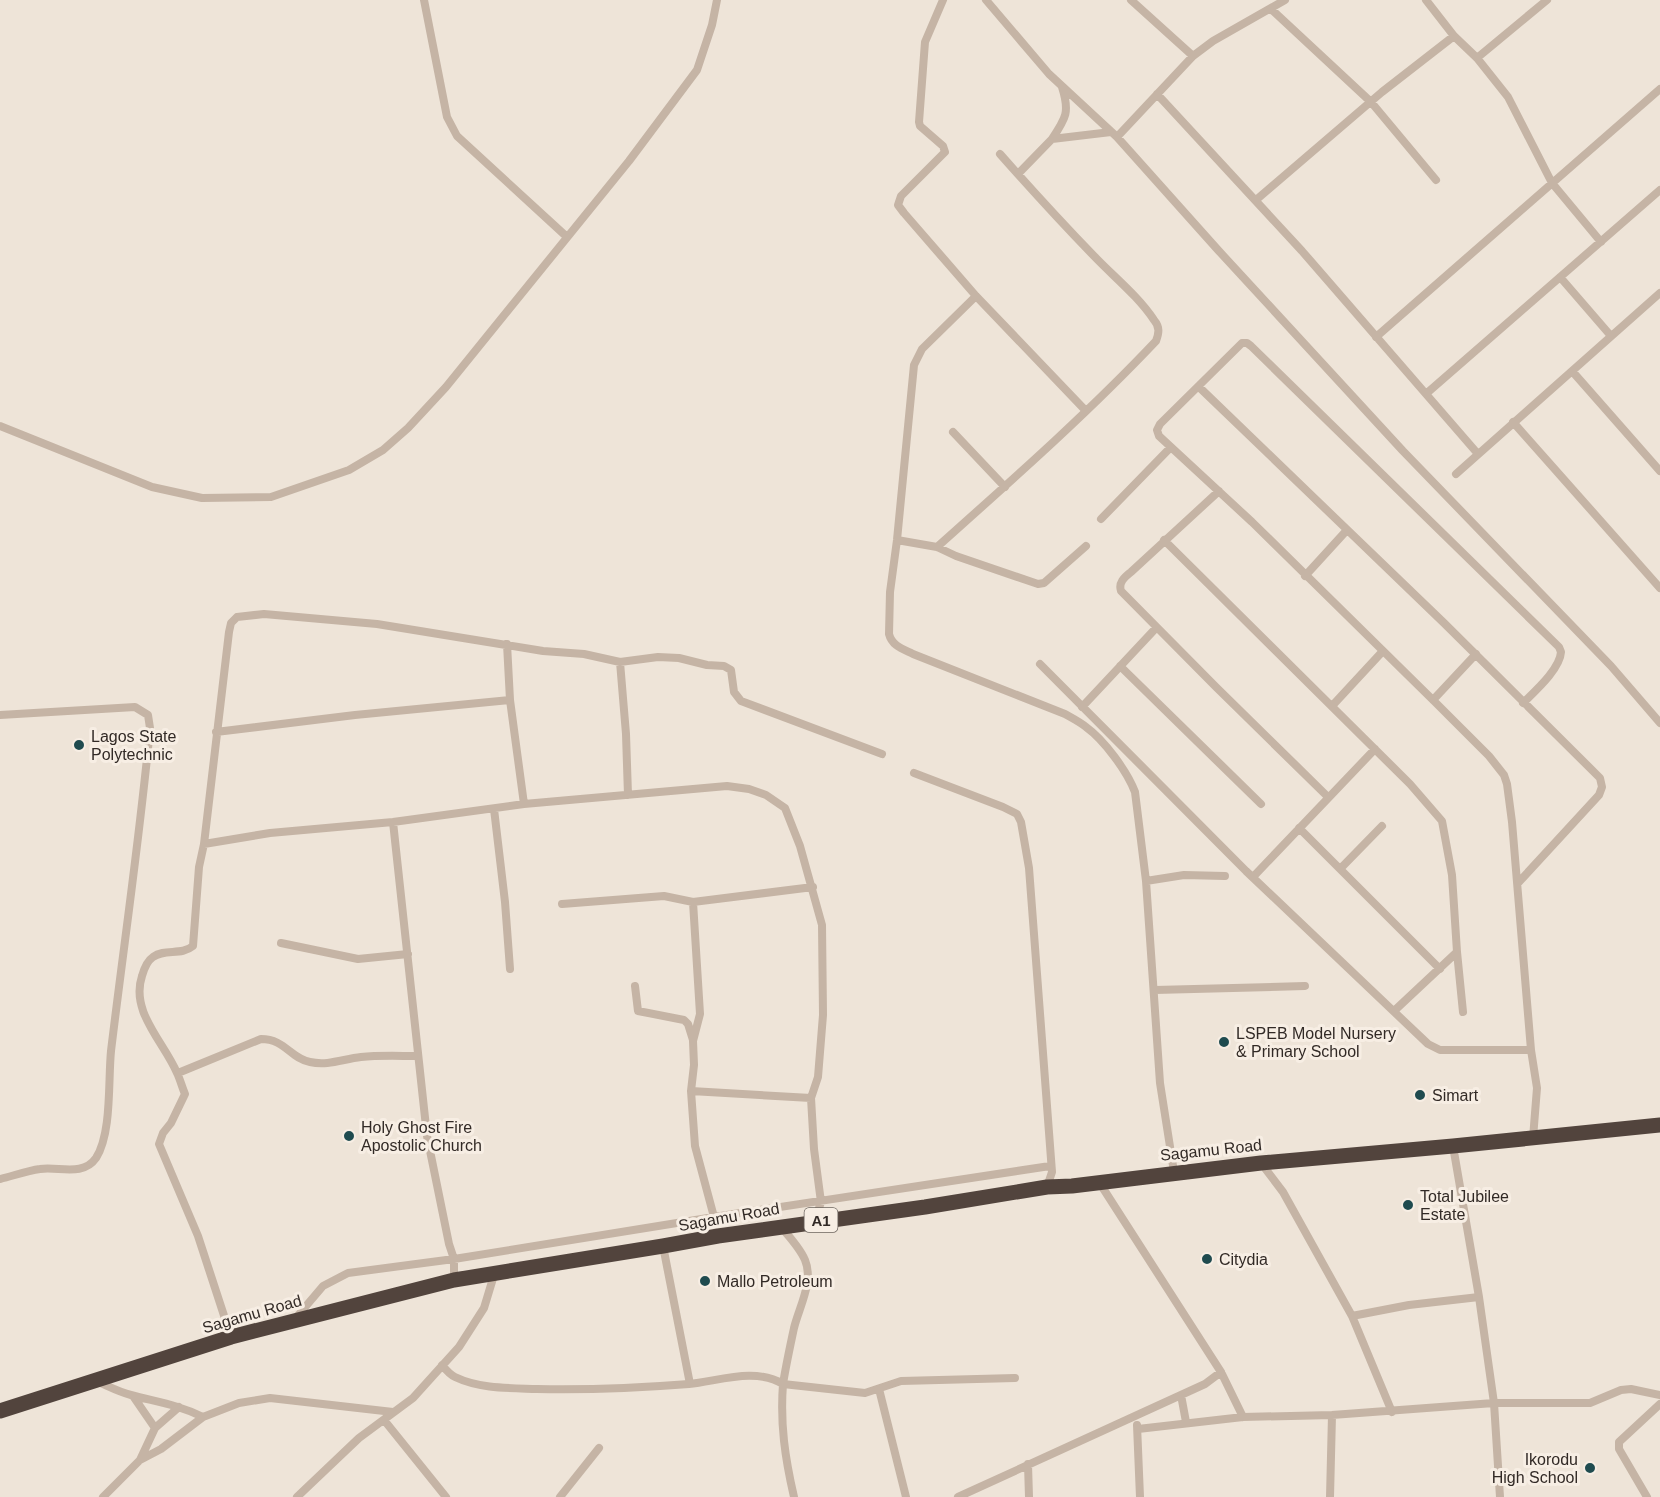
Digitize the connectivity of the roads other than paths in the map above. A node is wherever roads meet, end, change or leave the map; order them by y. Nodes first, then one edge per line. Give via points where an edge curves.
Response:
1 (424, 0) edge
2 (717, 0) edge
3 (943, 0) edge
4 (986, 0) edge
5 (1131, 0) edge
6 (1285, 0) edge
7 (1426, 0) edge
8 (1547, 0) edge
9 (1270, 9) junction
10 (1454, 36) junction
11 (1193, 56) junction
12 (1478, 58) junction
13 (1062, 87) junction
14 (1660, 89) edge
15 (1157, 94) junction
16 (1371, 102) junction
17 (1114, 135) junction
18 (1052, 139) junction
19 (1000, 154) dead end
20 (1018, 174) junction
21 (1436, 180) dead end
22 (1552, 183) junction
23 (1660, 190) edge
24 (1256, 200) junction
25 (567, 237) junction
26 (1601, 242) junction
27 (1560, 277) junction
28 (1660, 293) edge
29 (976, 296) junction
30 (1611, 336) junction
31 (1376, 337) junction
32 (1572, 371) junction
33 (1199, 387) junction
34 (1427, 393) junction
35 (1086, 411) junction
36 (1513, 423) junction
37 (0, 426) edge
38 (953, 432) dead end
39 (1171, 447) junction
40 (1478, 454) junction
41 (1660, 471) edge
42 (1455, 474) dead end
43 (1005, 487) junction
44 (1219, 491) junction
45 (1101, 519) dead end
46 (1347, 530) junction
47 (897, 540) junction
48 (1164, 540) junction
49 (1086, 546) dead end
50 (938, 548) junction
51 (1305, 576) junction
52 (1660, 588) edge
53 (1156, 628) junction
54 (507, 645) junction
55 (1382, 652) junction
56 (1476, 654) junction
57 (620, 662) junction
58 (1040, 664) dead end
59 (1120, 666) junction
60 (510, 700) junction
61 (1433, 700) junction
62 (1524, 703) junction
63 (1332, 706) junction
64 (1082, 707) junction
65 (0, 715) edge
66 (1660, 723) edge
67 (216, 732) junction
68 (1375, 749) junction
69 (882, 754) dead end
70 (914, 773) dead end
71 (628, 795) junction
72 (1328, 797) junction
73 (524, 804) junction
74 (1261, 804) dead end
75 (494, 809) junction
76 (393, 822) junction
77 (1382, 826) dead end
78 (1299, 828) junction
79 (204, 844) junction
80 (1340, 869) junction
81 (1225, 876) dead end
82 (1253, 877) junction
83 (1146, 881) junction
84 (1518, 883) junction
85 (813, 887) junction
86 (693, 902) junction
87 (562, 904) dead end
88 (281, 943) dead end
89 (1457, 952) junction
90 (408, 954) junction
91 (510, 969) dead end
92 (1440, 969) junction
93 (635, 986) dead end
94 (1305, 986) dead end
95 (1155, 990) junction
96 (1395, 1011) junction
97 (1463, 1012) dead end
98 (693, 1041) junction
99 (1531, 1050) junction
100 (417, 1056) junction
101 (178, 1074) junction
102 (692, 1091) junction
103 (811, 1098) junction
104 (1660, 1125) edge
105 (1533, 1138) junction
106 (1453, 1146) junction
107 (1261, 1163) junction
108 (1050, 1166) junction
109 (1174, 1172) junction
110 (0, 1179) edge
111 (1098, 1182) junction
112 (1047, 1187) junction
113 (822, 1202) junction
114 (714, 1216) junction
115 (815, 1221) junction
116 (780, 1226) junction
117 (663, 1246) junction
118 (454, 1259) junction
119 (494, 1275) junction
120 (454, 1280) junction
121 (1479, 1297) junction
122 (1352, 1316) junction
123 (294, 1320) junction
124 (231, 1337) junction
125 (442, 1365) junction
126 (1221, 1372) junction
127 (1015, 1378) dead end
128 (95, 1381) junction
129 (690, 1383) junction
130 (783, 1384) junction
131 (879, 1389) junction
132 (1181, 1395) junction
133 (1660, 1395) edge
134 (133, 1396) junction
135 (1494, 1403) junction
136 (1660, 1404) edge
137 (179, 1407) junction
138 (0, 1411) edge
139 (393, 1412) junction
140 (1392, 1412) junction
141 (1137, 1415) junction
142 (1332, 1415) junction
143 (204, 1417) junction
144 (1243, 1417) junction
145 (384, 1420) junction
146 (1186, 1422) junction
147 (155, 1428) junction
148 (1138, 1429) junction
149 (599, 1448) dead end
150 (140, 1460) junction
151 (1028, 1464) junction
152 (303, 1495) edge
153 (103, 1497) edge
154 (446, 1497) edge
155 (560, 1497) edge
156 (794, 1497) edge
157 (906, 1497) edge
158 (958, 1497) edge
159 (1029, 1497) edge
160 (1140, 1497) edge
161 (1330, 1497) edge
162 (1500, 1497) edge
163 (1647, 1497) edge

1 - 25 street via 447,117 457,136
2 - 25 street via 697,70
3 - 29 street via 925,42 919,122 945,152 901,196 898,205
4 - 13 street
5 - 11 street
6 - 9 street
7 - 10 street
8 - 12 street
9 - 11 street
9 - 16 street
10 - 12 street
10 - 16 street
11 - 15 street
12 - 22 street via 1508,97
13 - 17 street
13 - 18 street via 1067,114
14 - 22 street
15 - 17 street
15 - 24 street
16 - 21 street
16 - 24 street
17 - 18 street
17 - 66 street via 1403,451 1611,666
18 - 20 street
19 - 20 street
20 - 35 street via 1143,306 1158,327 1156,341
22 - 26 street
22 - 31 street
23 - 26 street
24 - 31 street
25 - 37 street via 408,428 383,450 349,470 271,498 202,498 152,486
26 - 27 street
27 - 30 street
27 - 34 street
28 - 30 street
29 - 35 street
29 - 47 street via 921,349 914,365
30 - 32 street
31 - 34 street
32 - 36 street
32 - 41 street
33 - 39 street via 1157,430
33 - 46 street
33 - 62 street via 1242,343 1247,343 1444,532 1559,647 1561,657
34 - 40 street
35 - 43 street
36 - 40 street
36 - 52 street
38 - 43 street
39 - 44 street
39 - 45 street
40 - 42 street
43 - 50 street
44 - 48 street
44 - 51 street
46 - 51 street
46 - 56 street
47 - 50 street
47 - 83 street via 890,592 891,640 913,654 1065,714 1087,727 1126,773 1135,792
48 - 53 street via 1119,586
48 - 63 street
49 - 50 street via 1038,584
51 - 55 street
53 - 59 street
53 - 72 street
54 - 57 street
54 - 60 street
54 - 67 street via 377,624 264,614 237,616 228,632
55 - 61 street
55 - 63 street
56 - 61 street
56 - 62 street
57 - 69 street via 658,657 728,667 733,674 734,692 741,701
57 - 71 street
58 - 64 street
59 - 64 street
59 - 74 street
60 - 67 street
60 - 73 street
61 - 84 street via 1504,775
62 - 84 street via 1600,778 1602,787 1599,795
63 - 68 street
64 - 82 street
65 - 110 street via 135,707 148,715 150,728 110,1065 106,1136 95,1159 85,1167 40,1168
67 - 79 street
68 - 72 street
68 - 89 street via 1442,821 1452,875
70 - 108 street via 1003,807 1017,814 1022,822 1040,991
71 - 73 street
71 - 85 street via 727,786 766,795 789,815
72 - 78 street
73 - 75 street
75 - 76 street
75 - 91 street
76 - 79 street via 270,833
76 - 90 street
77 - 80 street
78 - 80 street
78 - 82 street
79 - 101 street via 193,946 152,958 138,986 140,1004
80 - 92 street
81 - 83 street via 1184,875
82 - 96 street
83 - 95 street
84 - 99 street
85 - 86 street
85 - 103 street via 822,926 823,992 818,1077
86 - 87 street via 664,897
86 - 98 street via 700,1014
88 - 90 street via 358,958
89 - 92 street
89 - 97 street
90 - 100 street
92 - 96 street
93 - 98 street via 638,1011 684,1020
94 - 95 street
95 - 109 street via 1160,1083
96 - 99 street via 1428,1044 1440,1050
98 - 102 street
99 - 105 street via 1537,1088
100 - 101 street via 359,1057 317,1063 299,1058 279,1042 261,1039
100 - 118 street via 427,1136
101 - 124 street via 185,1094 159,1144 198,1236
102 - 103 street
102 - 114 street via 696,1158
103 - 113 street
104 - 105 highway, Sagamu Road / A1
105 - 106 highway, Sagamu Road / A1
106 - 107 highway, Sagamu Road / A1
106 - 121 street
107 - 109 highway, Sagamu Road / A1
107 - 122 street via 1283,1192
108 - 112 street
108 - 113 street
109 - 111 highway, Sagamu Road / A1
111 - 112 highway, Sagamu Road / A1
111 - 126 street
112 - 115 highway, Sagamu Road / A1
113 - 114 street
113 - 115 street
114 - 118 street
115 - 116 highway, Sagamu Road / A1
116 - 117 highway, Sagamu Road / A1
116 - 130 street via 792,1239 807,1269 803,1305 794,1327
117 - 119 highway, Sagamu Road / A1
117 - 129 street
118 - 120 street
118 - 123 street via 348,1273 323,1286
119 - 120 highway, Sagamu Road / A1
119 - 125 street via 484,1308 459,1347
120 - 123 highway, Sagamu Road / A1
121 - 122 street
121 - 135 street
122 - 140 street
123 - 124 highway, Sagamu Road / A1
124 - 128 highway, Sagamu Road / A1
125 - 129 street via 457,1378 492,1387 594,1389
125 - 139 street via 413,1398
126 - 132 street
126 - 144 street
127 - 131 street via 901,1381
128 - 134 street
128 - 138 highway, Sagamu Road / A1
129 - 130 street via 756,1375
130 - 131 street via 856,1392
130 - 156 street via 785,1459
131 - 157 street
132 - 141 street
132 - 146 street
133 - 135 street via 1631,1389 1590,1403
134 - 137 street
134 - 147 street
135 - 140 street
135 - 162 street
136 - 163 street via 1619,1442 1619,1449
137 - 143 street
137 - 147 street
139 - 143 street via 270,1398 225,1407
139 - 145 street
140 - 142 street
141 - 148 street
141 - 151 street
142 - 144 street
142 - 161 street
143 - 150 street
144 - 146 street
145 - 152 street via 359,1438
145 - 154 street
146 - 148 street
147 - 150 street
148 - 160 street
149 - 155 street
150 - 153 street
151 - 158 street
151 - 159 street

